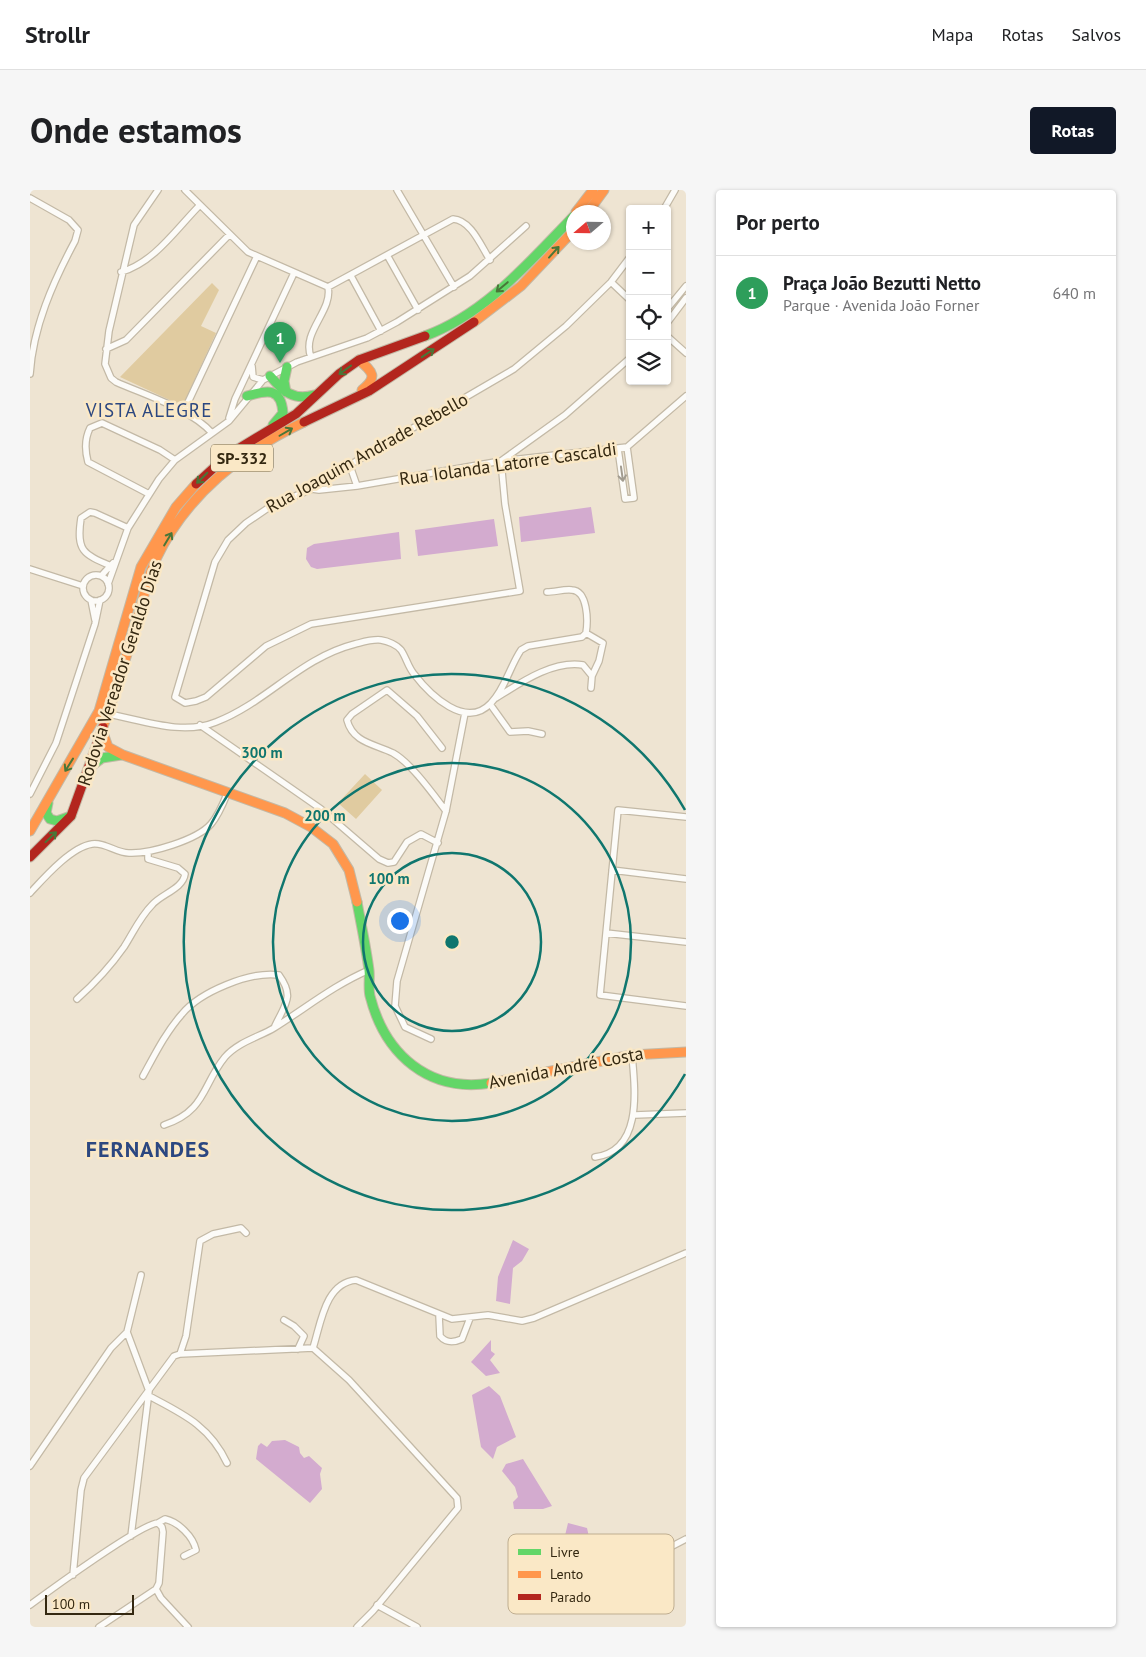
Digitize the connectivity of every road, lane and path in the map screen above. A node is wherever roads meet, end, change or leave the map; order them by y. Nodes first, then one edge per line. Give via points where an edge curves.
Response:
1 (158, 190) edge
2 (185, 190) edge
3 (397, 190) edge
4 (593, 190) edge
5 (604, 190) edge
6 (675, 190) edge
7 (30, 198) edge
8 (200, 205) junction
9 (581, 205) edge
10 (593, 205) edge
11 (666, 205) edge
12 (566, 224) edge
13 (526, 226) dead end
14 (229, 235) junction
15 (423, 235) junction
16 (566, 238) edge
17 (387, 255) junction
18 (256, 256) junction
19 (490, 260) junction
20 (626, 262) edge
21 (122, 272) junction
22 (294, 273) junction
23 (351, 276) junction
24 (611, 282) junction
25 (686, 286) edge
26 (328, 287) junction
27 (454, 287) junction
28 (626, 296) edge
29 (686, 298) edge
30 (671, 304) edge
31 (418, 310) junction
32 (671, 318) edge
33 (381, 331) junction
34 (671, 340) edge
35 (106, 349) junction
36 (686, 353) edge
37 (311, 357) junction
38 (359, 360) junction
39 (626, 362) edge
40 (252, 364) junction
41 (288, 366) junction
42 (30, 374) edge
43 (244, 378) junction
44 (266, 378) junction
45 (286, 392) junction
46 (250, 393) junction
47 (319, 393) junction
48 (686, 396) edge
49 (351, 400) junction
50 (184, 413) junction
51 (229, 420) junction
52 (212, 433) junction
53 (262, 436) junction
54 (627, 448) junction
55 (618, 449) junction
56 (176, 460) junction
57 (501, 462) junction
58 (350, 466) junction
59 (357, 486) junction
60 (312, 489) junction
61 (148, 494) junction
62 (128, 528) junction
63 (113, 564) junction
64 (32, 570) edge
65 (100, 576) junction
66 (108, 584) junction
67 (83, 586) junction
68 (547, 592) dead end
69 (91, 600) junction
70 (100, 600) junction
71 (95, 624) junction
72 (586, 632) junction
73 (592, 676) junction
74 (591, 688) dead end
75 (496, 698) junction
76 (490, 704) junction
77 (465, 713) junction
78 (108, 714) junction
79 (200, 725) junction
80 (102, 730) junction
81 (542, 734) dead end
82 (442, 748) dead end
83 (123, 755) junction
84 (90, 767) junction
85 (53, 789) junction
86 (30, 794) edge
87 (227, 794) junction
88 (446, 811) junction
89 (71, 816) junction
90 (686, 817) edge
91 (30, 831) edge
92 (438, 842) junction
93 (148, 852) junction
94 (30, 857) edge
95 (612, 870) junction
96 (686, 879) edge
97 (30, 894) edge
98 (606, 933) junction
99 (686, 942) edge
100 (368, 970) junction
101 (77, 999) dead end
102 (686, 1006) edge
103 (274, 1028) junction
104 (432, 1039) dead end
105 (686, 1052) edge
106 (632, 1054) junction
107 (143, 1076) dead end
108 (686, 1113) edge
109 (635, 1115) junction
110 (164, 1125) dead end
111 (595, 1157) dead end
112 (246, 1233) dead end
113 (686, 1253) edge
114 (141, 1275) dead end
115 (439, 1315) junction
116 (470, 1318) junction
117 (284, 1320) dead end
118 (127, 1332) junction
119 (298, 1348) junction
120 (313, 1348) junction
121 (177, 1355) junction
122 (149, 1394) junction
123 (227, 1463) dead end
124 (30, 1466) edge
125 (156, 1523) junction
126 (131, 1536) junction
127 (686, 1539) edge
128 (674, 1545) edge
129 (184, 1556) dead end
130 (73, 1575) junction
131 (156, 1589) junction
132 (30, 1605) edge
133 (378, 1605) junction
134 (99, 1627) edge
135 (188, 1627) edge
136 (356, 1627) edge
137 (417, 1627) edge

1 - 21 street via 134,225
2 - 8 street
3 - 15 street
4 - 9 main road
5 - 10 main road
6 - 11 street
7 - 42 street via 69,220 78,230 46,306 31,355
8 - 14 street
8 - 21 street via 147,260
12 -> 38 main road, Rodovia Vereador Geraldo Dias / SP-332 via 518,274 461,319 422,339
13 - 19 street
14 - 18 street
14 - 35 street via 126,340
15 - 17 street
15 - 19 street via 446,221 460,219
15 - 27 street
49 -> 16 main road, Rodovia Vereador Geraldo Dias / SP-332 via 387,380 496,305 520,286
17 - 23 street
17 - 31 street
18 - 22 street
18 - 50 street
19 - 27 street
20 - 24 street, Rua Joaquim Andrade Rebello
21 - 35 street
22 - 26 street
22 - 40 street
23 - 26 street
23 - 33 street
24 - 28 street
24 - 58 street, Rua Joaquim Andrade Rebello via 514,370
25 - 30 street
26 - 37 street via 326,304 310,340
27 - 31 street
29 - 32 street
31 - 33 street
33 - 37 street
34 - 36 street
35 - 50 street via 105,364 111,378
37 - 41 street
38 -> 47 main road, Rodovia Vereador Geraldo Dias / SP-332
38 - 49 main road via 373,378
39 - 57 street via 565,415
40 - 43 street
40 - 44 street via 253,377
41 - 44 street
41 - 45 main road via 284,381
43 - 46 street
43 - 51 street via 230,409
44 - 45 main road
44 - 46 street
45 - 47 main road via 296,399
46 - 51 street
46 - 53 main road via 272,391 284,407 281,418
47 - 53 main road, Rodovia Vereador Geraldo Dias / SP-332 via 296,414
48 - 54 street, Rua Iolanda Latorre Cascaldi
78 -> 49 main road, Rodovia Vereador Geraldo Dias / SP-332 via 155,560 184,512 213,480 232,465 300,424
50 - 52 street via 204,424
51 - 52 street
52 - 56 street
53 -> 85 main road, Rodovia Vereador Geraldo Dias / SP-332 via 228,455 176,507 142,567 98,711 86,737
54 - 55 street, Rua Iolanda Latorre Cascaldi
55 -> 54 street via 625,500 634,498
55 - 57 street, Rua Iolanda Latorre Cascaldi
56 - 61 street
56 - 61 street via 102,423 90,428 87,435 88,462
57 - 59 street, Rua Iolanda Latorre Cascaldi
57 - 60 street, Rua Joaquim Andrade Rebello via 520,592 311,624 266,646 201,700 185,703 175,697 215,562 228,540 271,506
58 - 59 street
58 - 60 street, Rua Joaquim Andrade Rebello
59 - 60 street, Rua Iolanda Latorre Cascaldi
61 - 62 street
62 - 63 street
62 - 63 street via 95,513 90,512 81,518 83,552
63 - 65 street
63 - 66 street
64 - 67 street
65 - 66 street
65 - 67 street via 89,576
66 - 70 street via 108,593
67 - 69 street via 84,594
68 - 72 street via 578,592 586,609
69 - 70 street
69 - 71 street
70 - 71 street
71 - 86 street via 56,743
72 - 73 street via 603,643
72 - 75 street via 582,637 521,650
73 - 74 street
73 - 75 street via 583,665 564,666 543,672
75 - 76 street
76 - 77 street via 477,712
76 - 81 street via 510,732
77 - 79 street via 444,703 431,692 413,674 401,650 390,643 372,640 348,646 306,664 216,723
77 - 88 street
78 - 79 street via 153,725
78 - 80 main road, Rodovia Vereador Geraldo Dias / SP-332
79 - 92 street via 321,809 379,859 394,862 407,842 421,834
80 - 83 main road, Avenida André Costa via 108,747
80 - 84 main road, Rodovia Vereador Geraldo Dias / SP-332
82 - 88 street via 417,716 387,690 348,720 357,737 394,754 424,782
83 - 84 main road via 102,758
83 - 87 main road, Avenida André Costa
84 - 89 main road, Rodovia Vereador Geraldo Dias / SP-332
85 - 89 main road via 47,816 57,820
85 - 91 main road, Rodovia Vereador Geraldo Dias / SP-332
87 - 93 street via 211,824 200,832
87 - 100 main road, Avenida André Costa via 292,816 333,844 349,870
88 - 92 street
94 -> 89 main road, Rodovia Vereador Geraldo Dias / SP-332
90 - 95 street via 618,810
92 - 104 street via 397,981 395,1006 405,1027
93 - 97 street via 127,854 106,846 87,846 74,852
93 - 101 street via 148,859 178,868 185,874 185,879 158,897 108,969
95 - 96 street
95 - 98 street
98 - 99 street
98 - 102 street via 600,995
100 - 103 street via 316,998
100 - 106 main road, Avenida André Costa via 374,1011 386,1038 402,1058 426,1076 460,1084 498,1083
103 - 107 street via 287,1000 288,987 279,975 267,973 234,982 183,1012 163,1039
103 - 110 street via 235,1048 225,1057 201,1100 177,1121
105 - 106 main road, Avenida André Costa
106 - 109 street
108 - 109 street
109 - 111 street via 623,1142 612,1154
112 - 121 street via 241,1228 200,1240 186,1336
113 - 116 street via 534,1318 522,1321 488,1315
114 - 118 street
115 - 116 street via 452,1320
115 - 116 street via 440,1336 451,1342 462,1339
115 - 120 street via 356,1280 349,1281 335,1288 330,1296
117 - 119 street via 304,1336
118 - 122 street
118 - 124 street via 111,1348
119 - 120 street
119 - 121 street
120 - 133 street via 349,1380 457,1498 458,1508
121 - 122 street
122 - 123 street via 207,1431
122 - 126 street
122 - 130 street via 84,1478
125 - 126 street
125 - 129 street via 165,1519 171,1521 191,1538 196,1550
125 - 131 street via 163,1532
126 - 130 street
127 - 128 street
130 - 132 street
131 - 134 street
131 - 135 street
133 - 136 street
133 - 137 street

